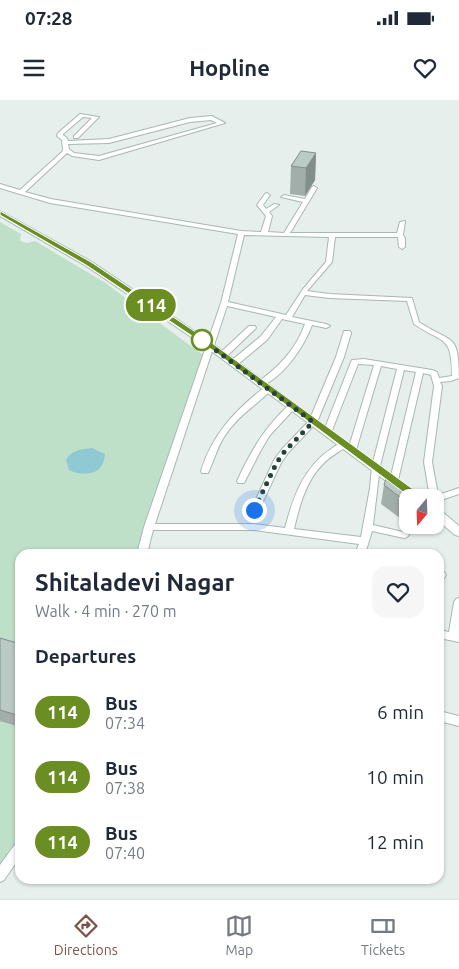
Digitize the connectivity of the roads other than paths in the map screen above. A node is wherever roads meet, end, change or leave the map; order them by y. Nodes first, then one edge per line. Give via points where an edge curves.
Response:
1 (161, 123) dead end
2 (76, 137) junction
3 (65, 141) junction
4 (66, 150) junction
5 (0, 186) edge
6 (314, 188) dead end
7 (20, 192) junction
8 (267, 194) dead end
9 (284, 197) dead end
10 (306, 202) junction
11 (276, 205) dead end
12 (266, 212) junction
13 (0, 213) edge
14 (404, 222) dead end
15 (241, 233) junction
16 (264, 234) junction
17 (286, 235) junction
18 (332, 235) junction
19 (400, 235) junction
20 (402, 247) dead end
21 (303, 293) junction
22 (224, 303) junction
23 (284, 317) junction
24 (309, 322) junction
25 (326, 326) dead end
26 (252, 328) dead end
27 (347, 332) dead end
28 (209, 345) junction
29 (223, 355) junction
30 (234, 363) junction
31 (378, 364) junction
32 (458, 366) edge
33 (401, 367) junction
34 (420, 370) junction
35 (457, 379) edge
36 (437, 380) junction
37 (265, 386) junction
38 (292, 407) junction
39 (313, 422) junction
40 (327, 433) junction
41 (348, 447) junction
42 (376, 466) junction
43 (205, 471) dead end
44 (394, 480) junction
45 (241, 481) dead end
46 (406, 489) edge
47 (433, 489) edge
48 (459, 491) edge
49 (444, 495) edge
50 (254, 510) dead end
51 (444, 520) edge
52 (368, 526) junction
53 (149, 527) junction
54 (289, 530) junction
55 (459, 532) edge
56 (404, 535) dead end
57 (364, 541) junction
58 (143, 549) edge
59 (362, 549) edge
60 (459, 602) edge
61 (456, 638) edge
62 (444, 717) edge
63 (459, 721) edge
64 (15, 854) edge
65 (0, 876) edge

1 - 2 street via 102,137
2 - 3 street
2 - 3 street via 96,117 80,116 60,134
3 - 4 street
3 - 4 street via 109,141 190,120 212,118 222,123 99,158
4 - 7 street
5 - 7 street
6 - 10 street
7 - 15 street via 50,201
8 - 12 street via 260,205
9 - 10 street
10 - 17 street
11 - 12 street
12 - 16 street via 269,216
13 - 28 main road via 89,264
14 - 19 street
15 - 16 street
15 - 22 street
16 - 17 street
17 - 18 street
18 - 19 street
18 - 21 street via 329,262
19 - 20 street
21 - 23 street
21 - 32 street via 409,298 416,322 452,343
22 - 23 street
22 - 28 street
23 - 24 street
23 - 30 street
24 - 25 street
24 - 37 street via 305,338 295,354
26 - 29 street
27 - 39 street
28 - 29 main road
28 - 53 street
29 - 30 main road
30 - 37 main road
31 - 33 street
31 - 40 street via 359,361 353,364
31 - 41 street
32 - 35 street
33 - 34 street
33 - 42 street
34 - 36 street via 434,374
34 - 44 street
35 - 36 street
36 - 47 street via 428,462
37 - 38 main road
37 - 43 street via 222,432 208,456
38 - 39 main road
38 - 45 street via 263,436
39 - 40 main road
39 - 50 street via 277,462
40 - 41 main road
41 - 42 main road
41 - 54 street via 317,464 295,508
42 - 44 main road
42 - 52 street
44 - 46 main road
48 - 49 street
51 - 55 main road
52 - 56 street
52 - 57 street
53 - 54 street
53 - 58 street
54 - 57 street
57 - 59 street
60 - 61 street
62 - 63 street
64 - 65 street

